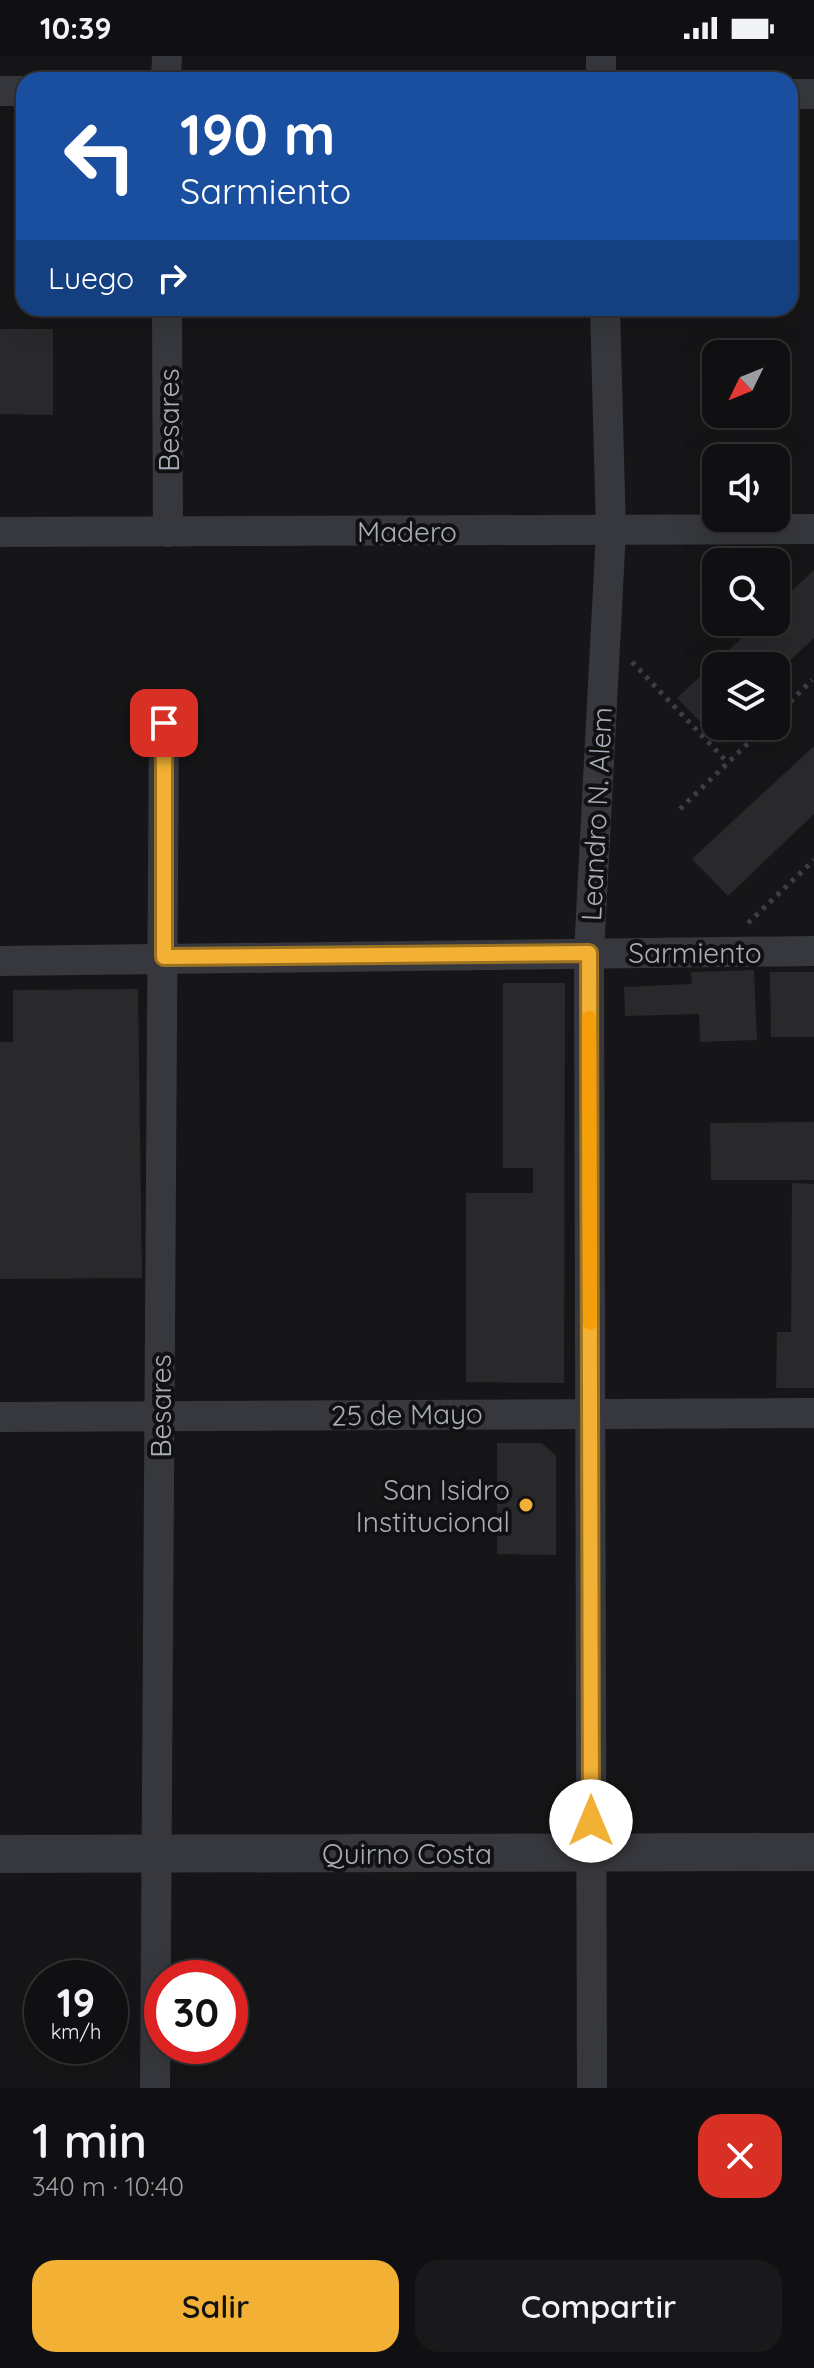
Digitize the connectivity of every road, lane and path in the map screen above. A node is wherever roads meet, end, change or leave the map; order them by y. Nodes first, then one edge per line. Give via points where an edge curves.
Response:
1 (167, 316) edge
2 (605, 316) edge
3 (814, 529) edge
4 (611, 531) junction
5 (0, 532) edge
6 (168, 532) junction
7 (605, 633) junction
8 (812, 680) edge
9 (790, 702) edge
10 (164, 723) dead end
11 (752, 740) edge
12 (728, 763) junction
13 (680, 809) dead end
14 (814, 860) edge
15 (814, 951) edge
16 (717, 952) junction
17 (589, 953) junction
18 (164, 957) junction
19 (0, 961) edge
20 (591, 1411) junction
21 (814, 1413) edge
22 (160, 1416) junction
23 (0, 1417) edge
24 (814, 1852) edge
25 (591, 1853) junction
26 (0, 1854) edge
27 (157, 1854) junction
28 (155, 2088) edge
29 (592, 2088) edge

1 - 6 street, Besares
2 - 4 street, Leandro N. Alem
3 - 4 street, Madero
4 - 6 street, Madero
4 - 7 street, Leandro N. Alem
5 - 6 street, Madero
7 - 12 path
7 - 17 street, Leandro N. Alem
8 - 9 path
10 - 18 street, Besares
11 - 12 path
12 - 13 path
14 - 16 path
15 - 16 street, Sarmiento
16 - 17 street, Sarmiento
17 - 18 street, Sarmiento
17 - 20 street, Leandro N. Alem
18 - 19 street, Sarmiento
18 - 22 street, Besares
20 - 21 street, 25 de Mayo
20 - 22 street, 25 de Mayo
20 - 25 street, Leandro N. Alem
22 - 23 street, 25 de Mayo
22 - 27 street, Besares
24 - 25 street, Quirno Costa
25 - 27 street, Quirno Costa
25 - 29 street, Leandro N. Alem
26 - 27 street, Quirno Costa
27 - 28 street, Besares

